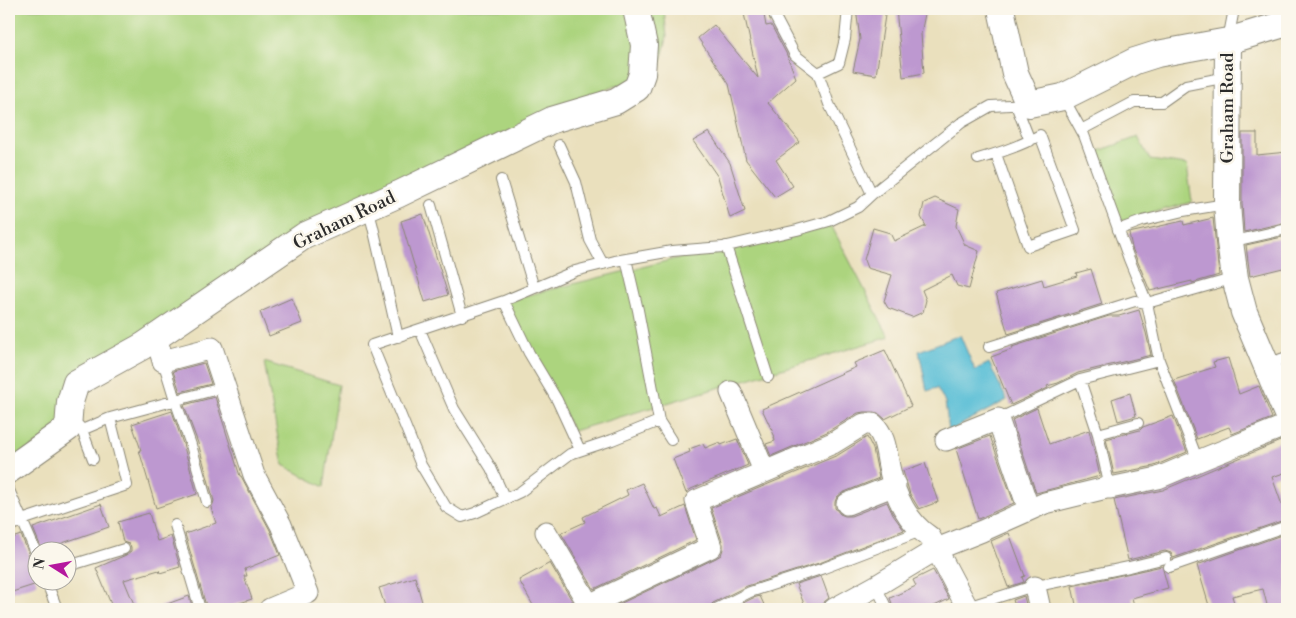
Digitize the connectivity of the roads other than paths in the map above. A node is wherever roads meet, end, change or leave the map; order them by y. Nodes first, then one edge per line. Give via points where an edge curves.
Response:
1 (636, 9) edge
2 (774, 9) edge
3 (848, 9) edge
4 (1001, 9) edge
5 (1234, 9) edge
6 (1287, 23) edge
7 (1228, 41) junction
8 (818, 73) junction
9 (1228, 77) junction
10 (1063, 97) junction
11 (1023, 104) junction
12 (1081, 130) junction
13 (1030, 141) junction
14 (559, 145) dead end
15 (996, 154) junction
16 (978, 159) dead end
17 (501, 180) dead end
18 (872, 194) junction
19 (1227, 204) junction
20 (431, 205) dead end
21 (368, 208) junction
22 (1287, 229) edge
23 (1118, 230) junction
24 (1230, 242) junction
25 (726, 246) junction
26 (626, 259) junction
27 (603, 264) junction
28 (1234, 278) junction
29 (534, 288) junction
30 (504, 301) junction
31 (1146, 303) junction
32 (462, 316) junction
33 (420, 330) junction
34 (156, 337) junction
35 (398, 337) junction
36 (989, 347) dead end
37 (1159, 360) junction
38 (163, 361) junction
39 (1277, 361) edge
40 (768, 377) dead end
41 (1080, 380) junction
42 (225, 387) junction
43 (731, 392) dead end
44 (175, 400) junction
45 (1287, 414) edge
46 (110, 418) junction
47 (998, 419) junction
48 (659, 421) junction
49 (1138, 422) dead end
50 (76, 423) junction
51 (1287, 425) edge
52 (1098, 434) junction
53 (671, 440) dead end
54 (946, 440) dead end
55 (580, 450) junction
56 (94, 459) dead end
57 (1198, 461) junction
58 (9, 470) edge
59 (764, 472) junction
60 (895, 485) junction
61 (1110, 488) junction
62 (9, 490) edge
63 (505, 499) junction
64 (207, 502) dead end
65 (847, 504) dead end
66 (1029, 510) junction
67 (22, 520) junction
68 (9, 526) edge
69 (175, 526) dead end
70 (1287, 526) edge
71 (921, 531) junction
72 (546, 532) dead end
73 (31, 540) edge
74 (124, 548) dead end
75 (937, 549) junction
76 (78, 563) edge
77 (876, 586) junction
78 (1035, 587) junction
79 (50, 590) edge
80 (590, 607) edge
81 (968, 608) edge
82 (57, 609) edge
83 (200, 609) edge
84 (270, 609) edge
85 (716, 609) edge
86 (834, 609) edge
87 (887, 609) edge
88 (1040, 609) edge

1 - 21 street, Graham Road via 644,45 638,88 616,101 552,120
2 - 8 lane via 795,55
3 - 8 lane via 839,63
4 - 11 street
5 - 7 lane
6 - 7 street
7 - 9 street, Graham Road
7 - 10 street, Graham Road via 1135,61
8 - 18 lane via 829,104
9 - 12 lane via 1186,85 1162,102 1134,102
9 - 19 street, Graham Road
10 - 11 street, Graham Road
10 - 12 lane
11 - 13 lane
11 - 18 lane via 991,106 961,123
12 - 23 lane
13 - 15 lane
13 - 15 lane via 1040,135 1075,230 1028,246
14 - 27 lane via 576,182 590,240
15 - 16 lane
17 - 29 lane
18 - 25 lane via 858,207 829,221
19 - 23 lane via 1183,210
19 - 24 street, Graham Road
20 - 32 lane
21 - 34 street, Graham Road via 304,236
21 - 35 lane
22 - 24 lane
23 - 31 lane
24 - 28 street, Graham Road
25 - 26 lane
25 - 40 lane
26 - 27 lane
26 - 48 lane
27 - 29 lane via 574,271
28 - 31 lane
28 - 39 street, Graham Road via 1244,312
29 - 30 lane
30 - 32 lane
30 - 55 lane
31 - 36 lane via 1135,301
31 - 37 lane
32 - 33 lane
33 - 35 lane
33 - 63 lane via 454,409
34 - 38 street
34 - 50 street, Graham Road via 76,383 70,402
35 - 63 lane via 372,345 421,465 446,507 462,517
37 - 41 lane
37 - 57 lane
38 - 42 street via 212,348
38 - 44 lane
39 - 45 street, Graham Road
41 - 47 lane
41 - 52 lane
42 - 44 lane
42 - 84 street via 254,475 281,525 308,593
43 - 59 street
44 - 46 lane
44 - 64 lane
46 - 50 lane
46 - 67 lane via 127,485
47 - 54 street
47 - 66 street
48 - 53 lane
48 - 55 lane
49 - 52 lane
50 - 56 lane
50 - 58 street, Graham Road
51 - 57 street
52 - 61 lane
55 - 63 lane
57 - 61 street via 1158,478
59 - 60 street via 833,443 864,424 873,424 887,450
59 - 80 street via 696,501 711,547
60 - 65 street
60 - 71 street via 902,507
61 - 66 street via 1045,503
62 - 67 lane
66 - 75 street
67 - 68 lane
67 - 73 lane
69 - 83 lane
70 - 78 lane via 1167,562
71 - 75 street via 930,537
71 - 85 lane via 750,592
72 - 80 street
74 - 76 lane
75 - 77 street
75 - 81 street
77 - 86 street
77 - 87 lane
78 - 81 lane
78 - 88 street
79 - 82 lane

